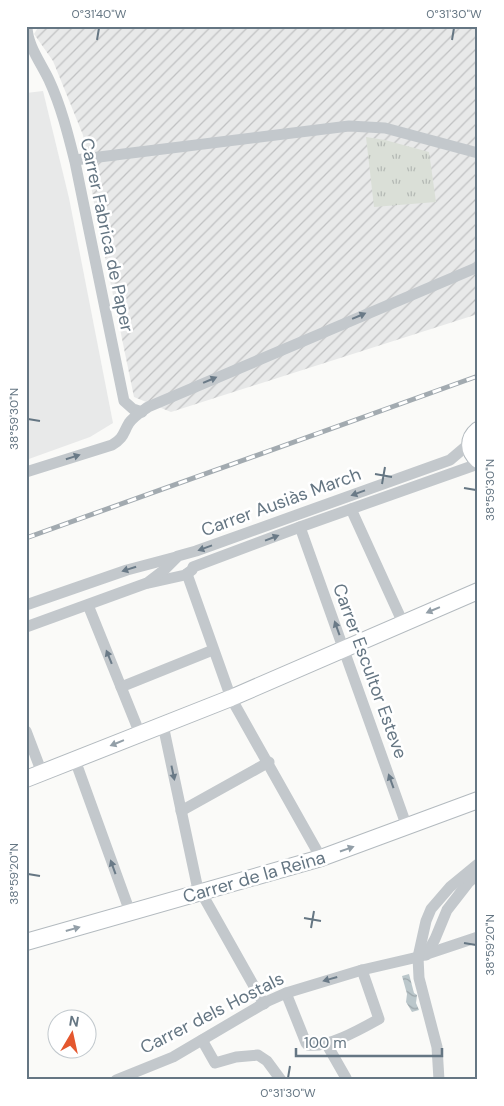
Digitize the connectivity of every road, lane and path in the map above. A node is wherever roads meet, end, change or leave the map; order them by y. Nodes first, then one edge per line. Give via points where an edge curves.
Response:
1 (27, 26) edge
2 (26, 49) edge
3 (39, 61) junction
4 (478, 153) edge
5 (75, 160) junction
6 (478, 267) edge
7 (142, 412) junction
8 (474, 437) edge
9 (478, 460) edge
10 (478, 464) edge
11 (26, 472) edge
12 (351, 509) junction
13 (300, 527) junction
14 (178, 557) junction
15 (187, 572) junction
16 (147, 583) junction
17 (478, 591) edge
18 (26, 604) edge
19 (88, 605) junction
20 (403, 623) junction
21 (26, 627) edge
22 (344, 648) junction
23 (213, 650) junction
24 (121, 687) junction
25 (231, 698) junction
26 (163, 725) junction
27 (26, 732) edge
28 (140, 734) junction
29 (75, 760) junction
30 (269, 762) junction
31 (42, 773) junction
32 (26, 779) edge
33 (478, 800) edge
34 (181, 811) junction
35 (408, 827) junction
36 (321, 858) junction
37 (476, 869) edge
38 (202, 893) junction
39 (130, 912) junction
40 (478, 937) edge
41 (26, 942) edge
42 (422, 956) junction
43 (362, 970) junction
44 (286, 993) junction
45 (264, 1004) junction
46 (202, 1040) junction
47 (326, 1043) junction
48 (119, 1079) edge
49 (346, 1079) edge
50 (281, 1080) edge
51 (441, 1080) edge

1 - 3 street, Carrer Fabrica de Paper via 27,36
2 - 3 street, Carrer Fabrica de Paper
3 - 5 street, Carrer Fabrica de Paper via 61,110
4 - 5 street via 390,130 349,126
5 - 7 street, Carrer Fabrica de Paper via 124,401
7 -> 6 street
11 -> 7 street via 112,445
8 - 9 street via 473,455
8 -> 14 street, Carrer Ausiàs March via 450,460
10 - 12 street, Carrer Ausiàs March
12 - 13 street, Carrer Ausiàs March
12 - 20 street
15 -> 13 street, Carrer Ausiàs March
22 -> 13 street, Carrer Escultor Esteve
14 - 15 street via 173,569
14 - 15 street via 192,560
14 - 16 street, Carrer Ausiàs March
14 -> 18 street, Carrer Ausiàs March via 127,570
15 - 16 street, Carrer Ausiàs March
15 - 23 street
16 - 19 street, Carrer Ausiàs March
17 -> 20 street
19 - 21 street, Carrer Ausiàs March
24 -> 19 street
20 - 22 street
22 - 25 street
35 -> 22 street, Carrer Escultor Esteve
23 - 24 street
23 - 25 street
24 - 28 street
25 - 26 street
25 - 30 street
26 - 28 street
26 -> 34 street
27 - 31 street
28 -> 29 street
29 - 31 street
39 -> 29 street
30 - 34 street
30 - 36 street
31 - 32 street
33 - 35 street, Carrer de la Reina
34 - 38 street via 197,885
36 -> 35 street, Carrer de la Reina
36 - 38 street, Carrer de la Reina
37 - 42 street via 450,887 431,910 426,921
38 - 39 street, Carrer de la Reina
38 - 45 street
41 -> 39 street, Carrer de la Reina
40 - 42 street, Carrer dels Hostals
42 - 43 street, Carrer dels Hostals
42 - 51 street via 419,978 437,1047
43 -> 44 street, Carrer dels Hostals
43 - 47 street via 379,1019
44 - 45 street, Carrer dels Hostals
44 - 47 street via 308,1045
45 - 46 street, Carrer dels Hostals
46 - 48 street, Carrer dels Hostals via 173,1057
46 - 50 street via 215,1063 253,1054 267,1061
47 - 49 street

